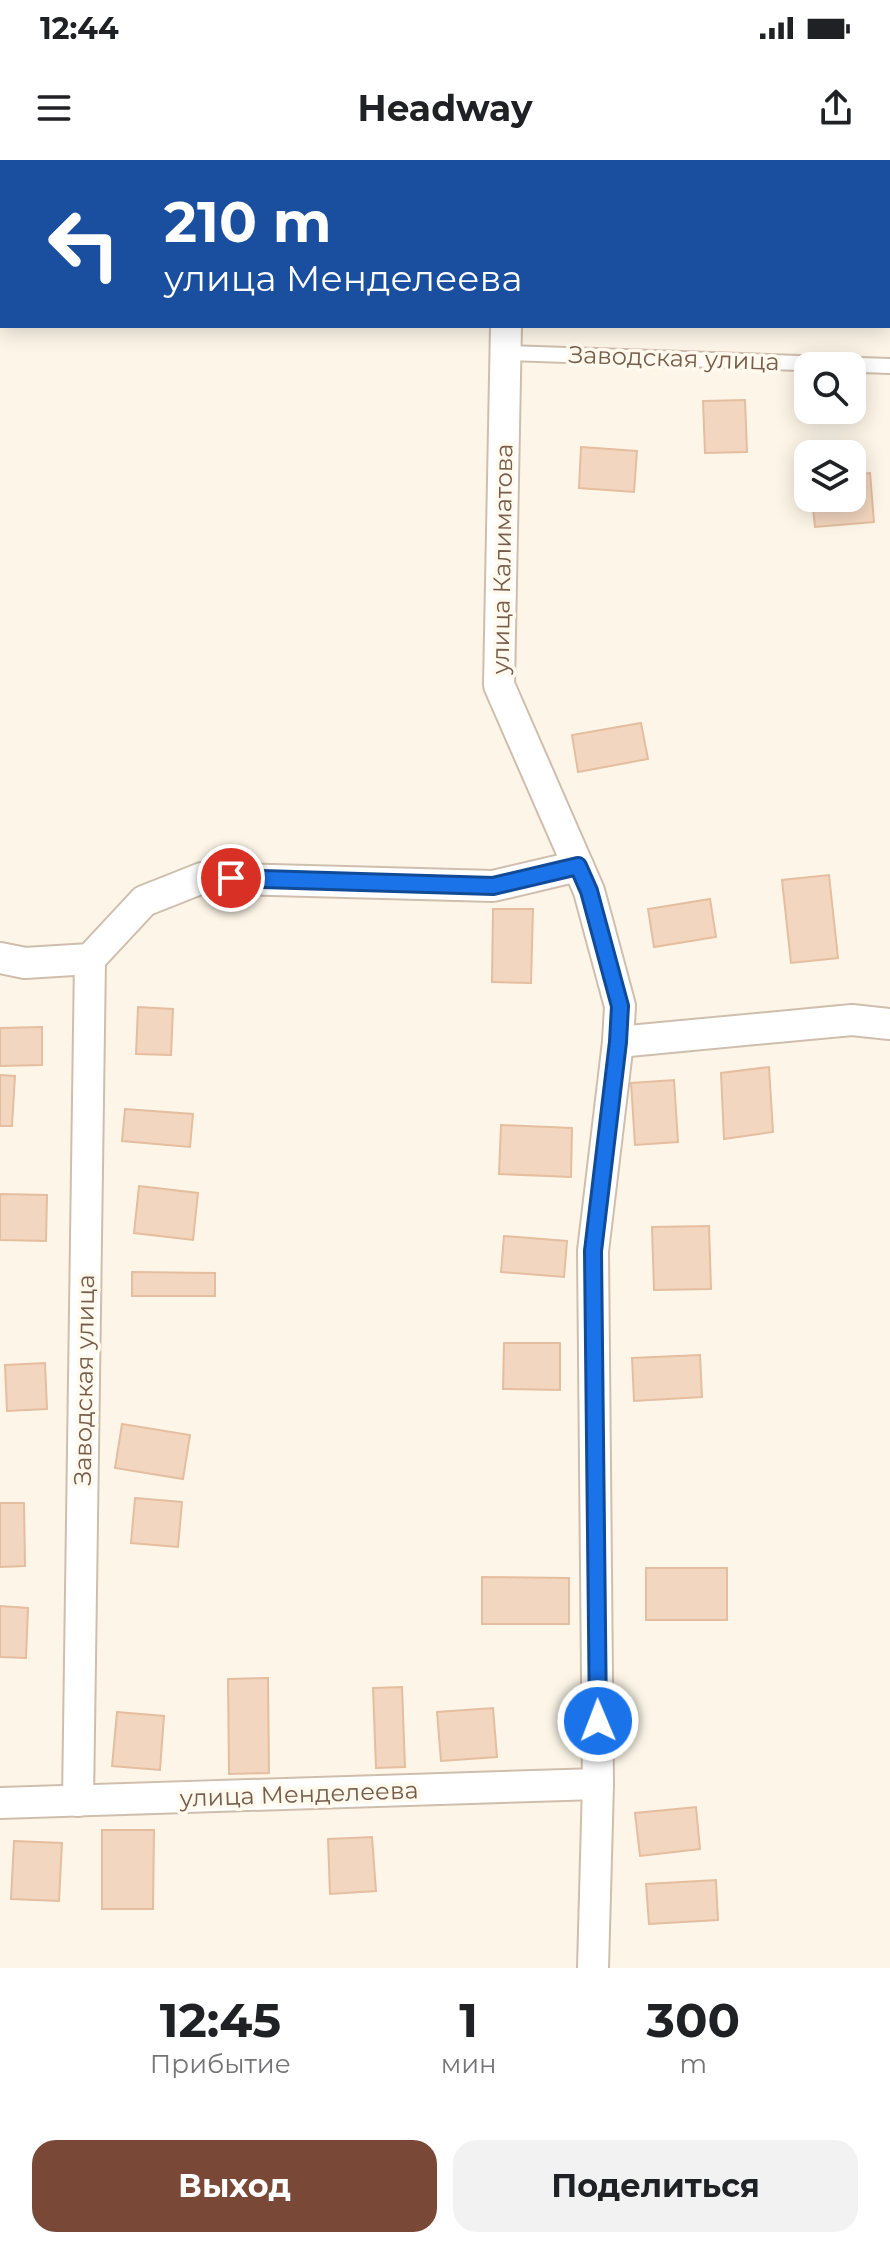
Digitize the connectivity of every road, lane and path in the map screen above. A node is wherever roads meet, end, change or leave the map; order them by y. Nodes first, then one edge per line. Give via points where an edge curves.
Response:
1 (506, 340) edge
2 (890, 366) edge
3 (578, 866) junction
4 (0, 958) edge
5 (90, 959) junction
6 (890, 1024) edge
7 (618, 1042) junction
8 (598, 1784) junction
9 (78, 1801) junction
10 (0, 1803) edge
11 (593, 1968) edge

1 - 2 lane, Заводская улица
1 - 3 street, улица Калиматова via 499,685
3 - 5 street via 493,886 202,878 144,901
3 - 7 street, улица Калиматова via 620,1006
4 - 5 street via 25,963
5 - 9 street, Заводская улица
6 - 7 street via 852,1020
7 - 8 street, улица Калиматова via 593,1251
8 - 9 street, улица Менделеева
8 - 11 street, улица Калиматова
9 - 10 street, улица Менделеева

